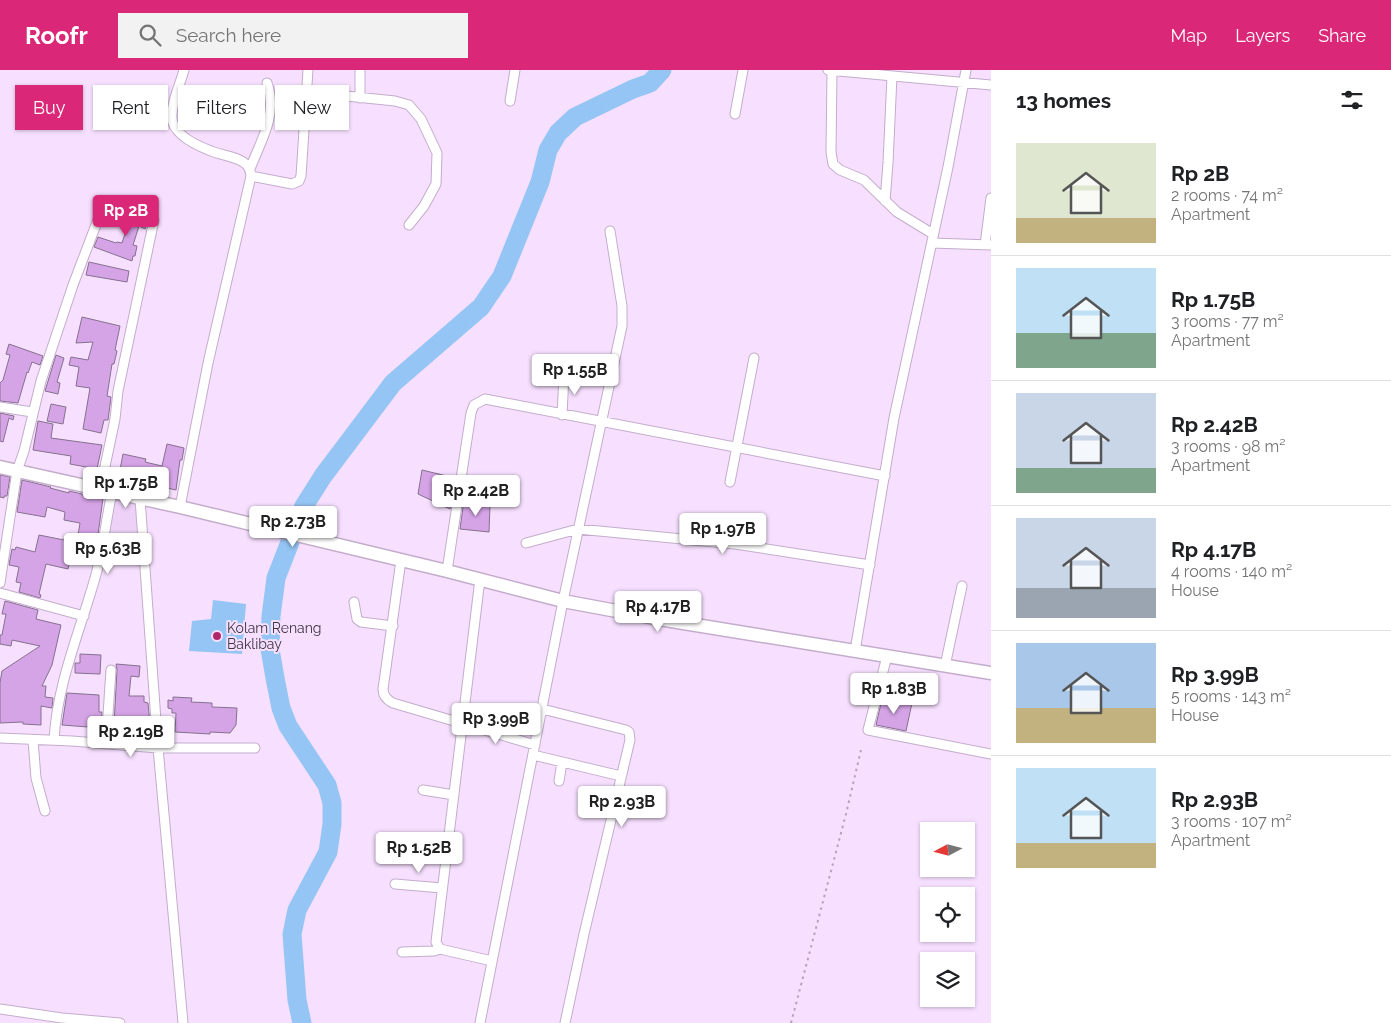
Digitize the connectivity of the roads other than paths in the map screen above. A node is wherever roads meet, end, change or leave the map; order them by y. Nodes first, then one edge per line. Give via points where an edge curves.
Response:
1 (184, 70) edge
2 (308, 70) edge
3 (360, 70) edge
4 (515, 70) edge
5 (743, 70) edge
6 (830, 70) edge
7 (966, 70) edge
8 (892, 76) junction
9 (267, 83) dead end
10 (964, 83) junction
11 (307, 85) edge
12 (991, 85) edge
13 (349, 97) edge
14 (360, 98) junction
15 (510, 101) dead end
16 (735, 114) dead end
17 (304, 130) edge
18 (251, 173) junction
19 (991, 198) edge
20 (885, 201) junction
21 (102, 209) dead end
22 (154, 220) dead end
23 (409, 225) dead end
24 (610, 231) dead end
25 (932, 238) junction
26 (988, 245) edge
27 (754, 358) dead end
28 (564, 375) dead end
29 (0, 407) edge
30 (32, 412) junction
31 (562, 415) junction
32 (601, 421) junction
33 (738, 448) junction
34 (0, 467) edge
35 (17, 471) junction
36 (885, 476) junction
37 (730, 482) dead end
38 (106, 491) junction
39 (140, 499) junction
40 (180, 507) junction
41 (578, 529) junction
42 (526, 543) dead end
43 (401, 560) junction
44 (870, 565) junction
45 (447, 571) junction
46 (480, 580) junction
47 (0, 583) edge
48 (962, 586) dead end
49 (0, 592) edge
50 (563, 601) junction
51 (354, 602) dead end
52 (84, 616) junction
53 (392, 626) junction
54 (855, 651) junction
55 (886, 656) junction
56 (945, 666) junction
57 (111, 670) dead end
58 (991, 673) edge
59 (542, 709) junction
60 (463, 724) junction
61 (0, 738) edge
62 (32, 740) junction
63 (54, 740) junction
64 (106, 744) junction
65 (535, 744) junction
66 (158, 748) junction
67 (255, 748) dead end
68 (991, 754) edge
69 (532, 755) junction
70 (562, 762) junction
71 (621, 776) junction
72 (559, 782) dead end
73 (423, 790) dead end
74 (454, 795) junction
75 (45, 811) dead end
76 (395, 884) dead end
77 (442, 888) junction
78 (440, 949) junction
79 (402, 952) dead end
80 (492, 961) junction
81 (0, 1009) edge
82 (120, 1023) edge
83 (183, 1023) edge
84 (480, 1023) edge
85 (565, 1023) edge

1 - 18 street via 172,112 176,130 211,151 242,162
2 - 11 street
3 - 14 street
4 - 15 street
5 - 16 street
6 - 8 street
6 - 20 street via 833,164 864,180
7 - 10 street
8 - 10 street
8 - 20 street
9 - 18 street via 271,98 268,125
10 - 12 street
10 - 25 street
13 - 14 street
14 - 23 street via 410,105 425,125 437,153 436,184
17 - 18 street via 299,181 292,184
18 - 40 street via 208,363
19 - 26 street
20 - 25 street
21 - 30 street via 73,285
22 - 38 street via 118,391
24 - 32 street via 623,316
25 - 26 street
25 - 36 street
27 - 33 street
28 - 31 street
29 - 30 street
30 - 35 street
31 - 32 street
31 - 45 street via 485,399 474,405 464,450
32 - 33 street
32 - 41 street
33 - 36 street
33 - 37 street
34 - 35 main road
35 - 38 main road
35 - 47 street
36 - 44 street
38 - 39 main road
38 - 52 street via 101,554
39 - 40 main road
39 - 66 street
40 - 43 main road
41 - 42 street
41 - 44 street via 735,544
41 - 50 street
43 - 45 main road
43 - 53 street
44 - 54 street
45 - 46 main road
46 - 50 main road
46 - 60 street
48 - 56 street
49 - 52 street
50 - 54 main road
50 - 59 street
51 - 53 street via 357,619 361,622
52 - 63 street via 60,695
53 - 60 street via 383,694 393,703
54 - 55 main road
55 - 56 main road
55 - 68 street via 868,730
56 - 58 main road
57 - 64 street
59 - 65 street
59 - 71 street via 629,732
60 - 65 street
60 - 74 street
61 - 62 street
62 - 63 street
62 - 75 street via 36,778
63 - 64 street
64 - 66 street
65 - 69 street
66 - 67 street
66 - 83 street
69 - 70 street
69 - 80 street
70 - 71 street
70 - 72 street
71 - 85 street
73 - 74 street
74 - 77 street
76 - 77 street
77 - 78 street via 436,942
78 - 79 street
78 - 80 street
80 - 84 street
81 - 82 street

